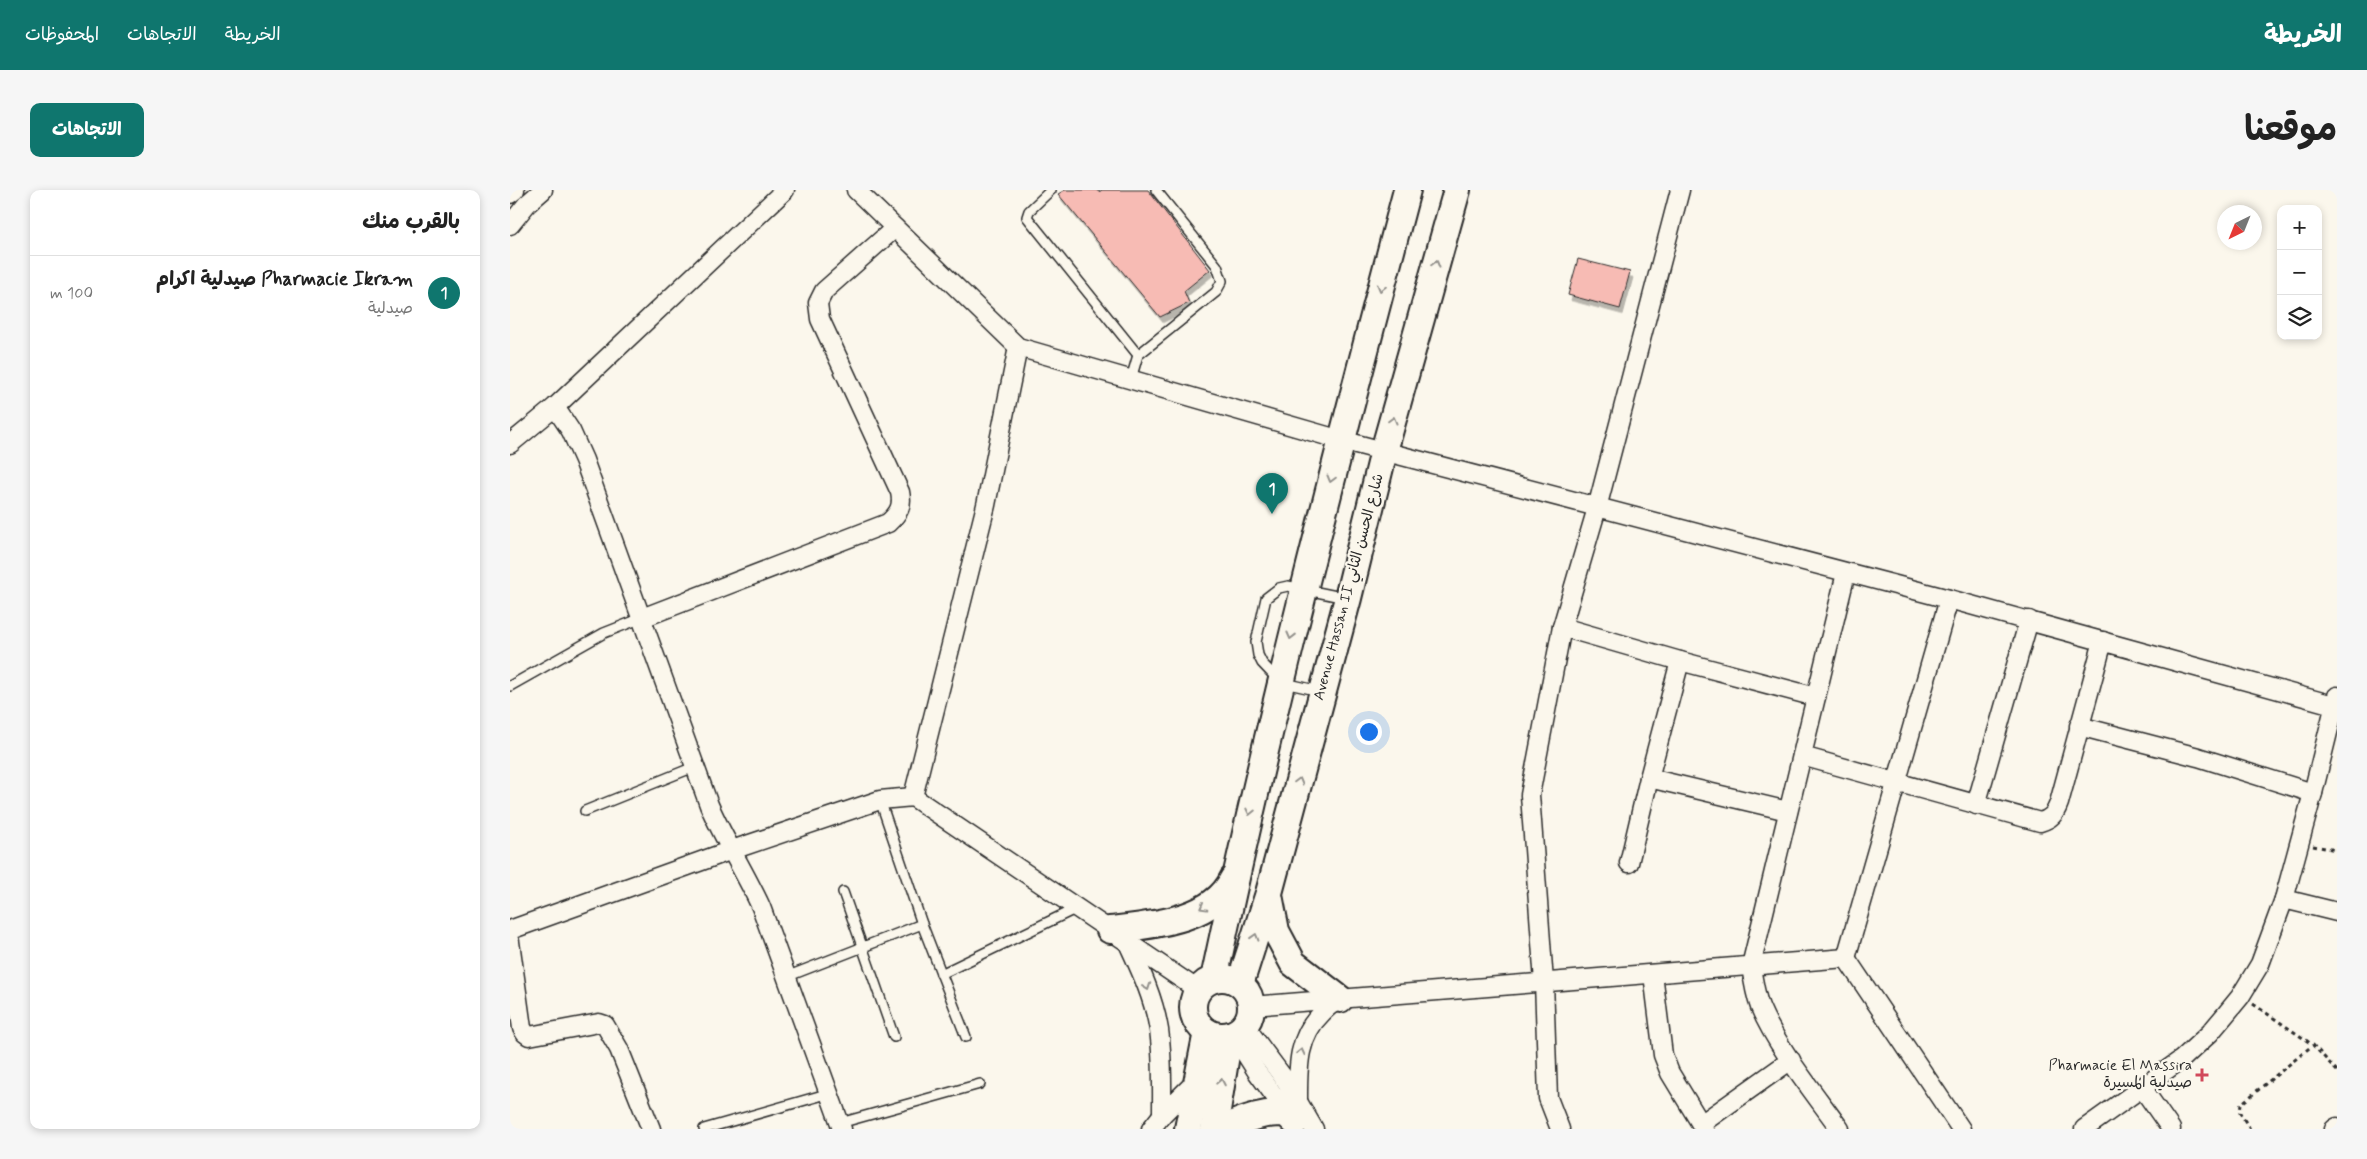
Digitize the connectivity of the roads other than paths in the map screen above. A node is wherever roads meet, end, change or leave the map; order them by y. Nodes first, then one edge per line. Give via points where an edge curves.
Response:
1 (515, 190) edge
2 (543, 190) edge
3 (785, 190) edge
4 (856, 190) edge
5 (1051, 190) edge
6 (1156, 190) edge
7 (1407, 190) edge
8 (1457, 190) edge
9 (1680, 190) edge
10 (510, 194) edge
11 (510, 225) edge
12 (895, 228) junction
13 (1018, 347) junction
14 (1138, 354) junction
15 (1131, 379) junction
16 (554, 406) junction
17 (1341, 440) junction
18 (510, 444) edge
19 (1384, 451) junction
20 (1597, 508) junction
21 (1846, 573) junction
22 (1302, 589) junction
23 (1348, 598) junction
24 (1949, 599) junction
25 (642, 618) junction
26 (2028, 620) junction
27 (1562, 626) junction
28 (2103, 641) junction
29 (1680, 661) junction
30 (1280, 682) junction
31 (510, 686) edge
32 (1322, 692) junction
33 (1816, 697) junction
34 (2336, 702) edge
35 (2079, 726) junction
36 (1802, 756) junction
37 (694, 767) junction
38 (1648, 778) junction
39 (1896, 783) junction
40 (2314, 793) junction
41 (913, 797) junction
42 (880, 800) junction
43 (1976, 805) junction
44 (585, 811) dead end
45 (1788, 811) junction
46 (732, 850) junction
47 (1629, 863) dead end
48 (1236, 874) junction
49 (844, 892) dead end
50 (1269, 893) junction
51 (2284, 899) junction
52 (1077, 908) junction
53 (2337, 912) edge
54 (922, 924) junction
55 (510, 930) edge
56 (1119, 936) junction
57 (510, 942) edge
58 (863, 945) junction
59 (1846, 958) junction
60 (1751, 966) junction
61 (942, 974) junction
62 (1653, 974) junction
63 (786, 977) junction
64 (1544, 982) junction
65 (1206, 984) junction
66 (1345, 998) junction
67 (1234, 1020) junction
68 (894, 1037) dead end
69 (966, 1037) dead end
70 (1791, 1060) junction
71 (1196, 1081) junction
72 (980, 1084) dead end
73 (2143, 1089) junction
74 (830, 1093) junction
75 (1162, 1115) junction
76 (1302, 1120) edge
77 (841, 1126) edge
78 (1703, 1127) edge
79 (651, 1129) edge
80 (704, 1129) edge
81 (1151, 1129) edge
82 (1188, 1129) edge
83 (1214, 1129) edge
84 (1222, 1129) edge
85 (1560, 1129) edge
86 (1840, 1129) edge
87 (1961, 1129) edge
88 (2084, 1129) edge
89 (2171, 1129) edge

1 - 10 street
2 - 11 street
3 - 16 street
4 - 12 street
5 - 14 lane via 1029,211 1027,218
6 - 14 lane via 1217,266 1222,281 1216,292
7 -> 17 street
19 -> 8 street, Avenue Hassan II شارع الحسن الثاني
9 - 20 street
12 - 13 street
12 - 25 street via 824,291 818,302 820,319 900,492 902,504 897,514 888,523
13 - 15 street
13 - 41 street via 986,505
14 - 15 lane
15 - 17 street
16 - 18 street
16 - 25 street via 571,431 584,460
17 - 19 street
17 -> 22 street
19 - 20 street
19 - 23 street, Avenue Hassan II شارع الحسن الثاني
20 - 21 street
20 - 27 street
21 - 24 street
21 - 33 street
22 - 23 lane
22 - 30 street
23 - 32 street, Avenue Hassan II شارع الحسن الثاني
24 - 26 street
24 - 39 street
25 - 31 lane via 604,633
25 - 37 street
26 - 28 street
26 - 43 street
27 - 29 street
27 - 64 street via 1530,795
28 - 34 street
28 - 35 street
29 - 33 street
29 - 38 street
30 - 32 lane
30 -> 48 street
50 -> 32 street, Avenue Hassan II شارع الحسن الثاني
33 - 36 street
34 - 40 street
35 - 40 street via 2198,757
35 - 43 street via 2059,804 2052,817 2040,822
36 - 39 street
36 - 45 street
37 - 44 lane
37 - 46 street via 720,832
38 - 45 street
38 - 47 street
39 - 43 street
39 - 59 street
40 - 51 street
41 - 42 street
41 - 52 street
42 - 46 street
42 - 54 lane
45 - 60 street
46 - 55 street
46 - 63 street via 761,907
48 -> 56 street via 1227,891 1198,911
48 - 65 street
49 - 58 lane
50 - 66 street via 1276,931 1293,963
67 -> 50 street, Avenue Hassan II شارع الحسن الثاني
51 - 53 street
51 - 73 street via 2260,964 2240,997 2182,1059
52 - 56 street
52 - 61 lane
54 - 58 lane
54 - 61 lane
56 - 65 street
56 -> 75 street via 1153,1002 1162,1059
57 - 79 street via 524,1033 529,1036 599,1022 604,1024 619,1049
58 - 63 lane
58 - 68 lane
59 - 60 street
59 - 87 street
60 - 62 street
60 - 70 street via 1754,990 1761,1008
61 - 69 lane
62 - 64 street
62 - 78 street via 1663,1054 1670,1073
63 - 74 street
64 - 66 street
64 - 85 street via 1548,1098
65 - 67 street via 1228,978
65 - 67 street via 1193,1000 1196,1020
66 - 67 street
76 -> 66 street via 1298,1063 1306,1034 1314,1021 1334,1002
67 - 71 street
67 - 76 street via 1261,1078
83 -> 67 street
70 - 78 street
70 - 86 street
71 - 75 street
71 - 82 street
72 - 77 lane
73 - 88 street
73 - 89 street
74 - 77 street
74 - 80 lane
75 - 81 street
76 - 84 street via 1286,1113 1271,1112

